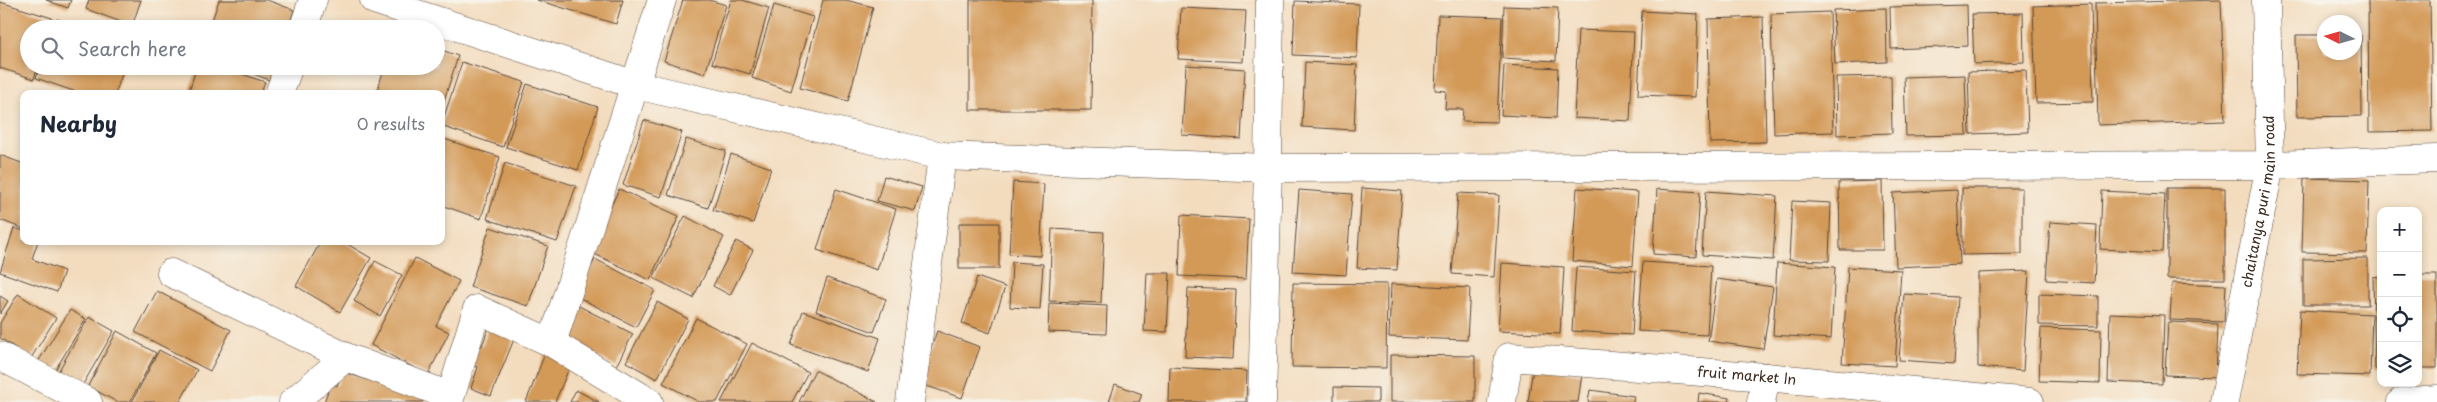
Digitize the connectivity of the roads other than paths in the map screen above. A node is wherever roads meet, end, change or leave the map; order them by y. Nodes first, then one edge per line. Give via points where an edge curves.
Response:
1 (313, 0) edge
2 (374, 0) edge
3 (662, 0) edge
4 (1270, 0) edge
5 (2266, 0) edge
6 (306, 20) edge
7 (436, 20) edge
8 (445, 23) edge
9 (286, 75) edge
10 (636, 85) junction
11 (280, 90) edge
12 (942, 156) junction
13 (2437, 159) edge
14 (2270, 165) junction
15 (1268, 168) junction
16 (171, 273) dead end
17 (552, 342) junction
18 (0, 356) edge
19 (346, 357) junction
20 (1764, 389) edge
21 (450, 399) edge
22 (2434, 400) edge
23 (1992, 401) edge
24 (88, 402) edge
25 (293, 402) edge
26 (649, 402) edge
27 (910, 402) edge
28 (1262, 402) edge
29 (1502, 402) edge
30 (2030, 402) edge
31 (2224, 402) edge
32 (2401, 402) edge

1 - 6 street
2 - 7 street
3 - 10 street
4 - 15 street
5 - 14 street, chaitanya puri main road
8 - 10 street
9 - 11 street
10 - 12 street
10 - 17 street
12 - 15 street
12 - 27 street
13 - 14 street
14 - 15 street
14 - 31 street, chaitanya puri main road
15 - 28 street
16 - 19 street
17 - 21 street via 477,309
17 - 26 street
18 - 24 street
19 - 21 street
19 - 25 street
20 - 23 street, fruit market ln
20 - 29 street, fruit market ln via 1510,357
22 - 32 street
23 - 30 street, fruit market ln

